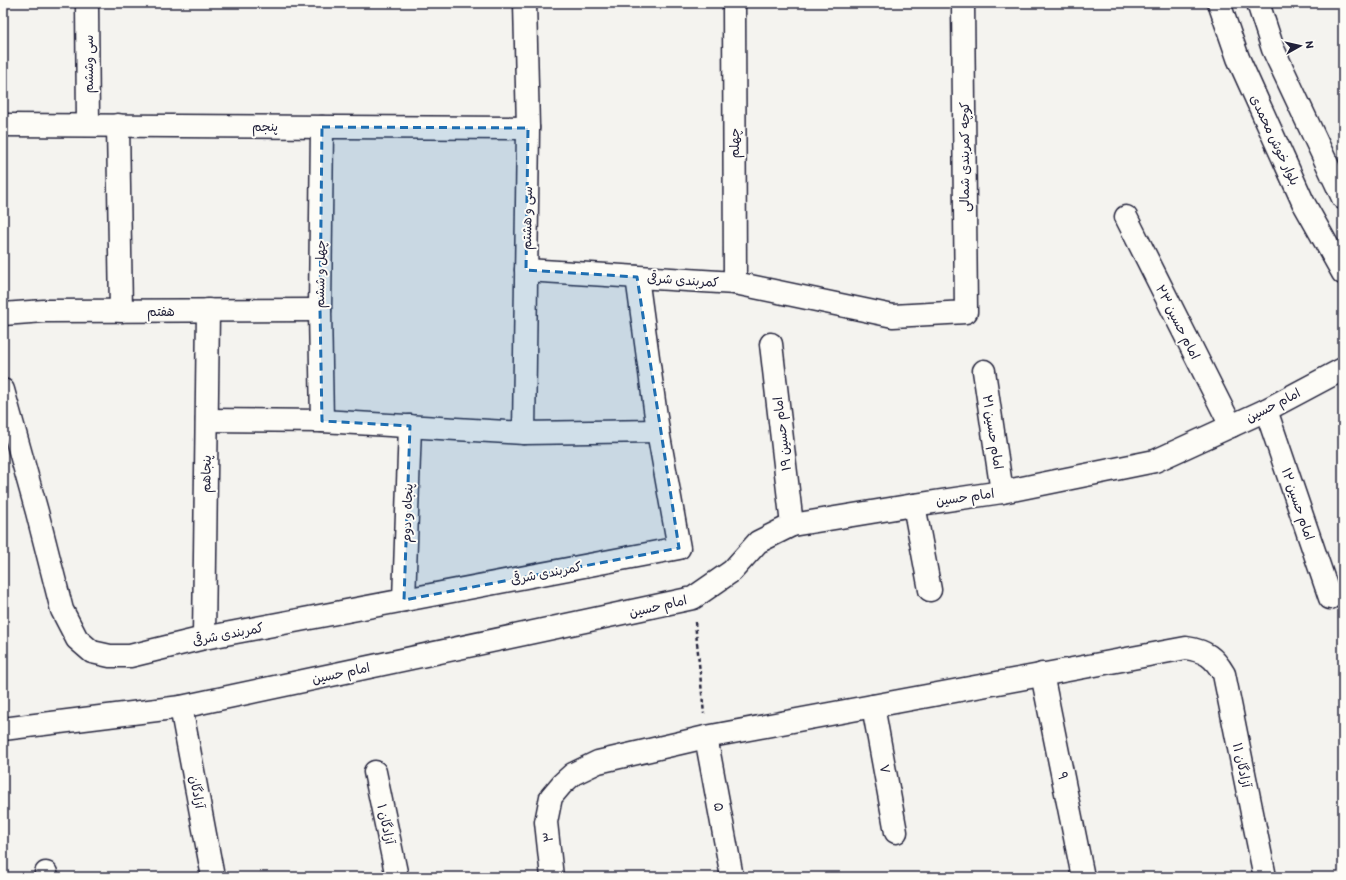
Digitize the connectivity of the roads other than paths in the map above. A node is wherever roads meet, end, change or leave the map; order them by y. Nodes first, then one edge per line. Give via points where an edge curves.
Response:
1 (87, 3) edge
2 (525, 3) edge
3 (734, 3) edge
4 (963, 3) edge
5 (1219, 3) edge
6 (1258, 3) edge
7 (3, 125) edge
8 (88, 125) junction
9 (118, 125) junction
10 (322, 127) junction
11 (528, 128) junction
12 (1343, 198) edge
13 (1126, 217) dead end
14 (526, 270) junction
15 (1343, 273) edge
16 (637, 277) junction
17 (735, 283) junction
18 (208, 310) junction
19 (320, 310) junction
20 (121, 311) junction
21 (966, 312) joint
22 (3, 314) edge
23 (771, 344) dead end
24 (1343, 369) edge
25 (984, 371) dead end
26 (3, 390) edge
27 (1266, 410) junction
28 (207, 420) junction
29 (322, 422) junction
30 (410, 426) junction
31 (1231, 426) junction
32 (658, 431) junction
33 (524, 433) junction
34 (1002, 492) junction
35 (914, 505) junction
36 (792, 525) junction
37 (930, 590) dead end
38 (1330, 598) dead end
39 (404, 600) junction
40 (204, 638) junction
41 (1042, 674) junction
42 (873, 706) junction
43 (180, 707) junction
44 (3, 729) edge
45 (706, 737) junction
46 (375, 772) dead end
47 (896, 832) dead end
48 (212, 877) edge
49 (397, 877) edge
50 (552, 877) edge
51 (732, 877) edge
52 (1083, 877) edge
53 (1265, 877) edge

1 - 8 street, سی وششم
2 - 11 street, سی و هشتم
3 - 17 street, چهلم
4 - 21 street, کوچه کمربندی شمالی
5 - 15 street, بلوار خوش محمدی via 1238,58 1303,202
6 - 12 street via 1273,49
7 - 8 street, پنجم
8 - 9 street, پنجم
9 - 10 street, پنجم
9 - 20 street
10 - 11 street, پنجم
10 - 19 street, چهل و ششم
11 - 14 street, سی و هشتم
13 - 31 street, امام حسین ۲۳
14 - 16 street
14 - 33 street, سی و هشتم
16 - 17 street, کمربندی شرقی
16 - 32 street, کمربندی شرقی
17 - 21 street, کمربندی شرقی via 893,316
18 - 19 street, هفتم
18 - 20 street, هفتم
18 - 28 street, پنجاهم
19 - 29 street, چهل و ششم
20 - 22 street, هفتم
23 - 36 street, امام حسین ۱۹
24 - 27 street, امام حسین
25 - 34 street, امام حسین ۲۱
26 - 40 street, کمربندی شرقی via 62,610 77,639 92,652 110,656 130,656
27 - 31 street, امام حسین
27 - 38 street, امام حسین ۱۲
28 - 29 street
28 - 40 street, پنجاهم
29 - 30 street
30 - 33 street
30 - 39 street, پنجاه و دوم
31 - 34 street, امام حسین via 1155,461
32 - 33 street
32 - 39 street, کمربندی شرقی via 679,548
34 - 35 street, امام حسین
35 - 36 street, امام حسین
35 - 37 street
36 - 43 street, امام حسین via 758,542 732,571 693,598
39 - 40 street, کمربندی شرقی
41 - 42 street
41 - 52 street, ۹
41 - 53 street, آزادگان ۱۱ via 1186,648 1199,650 1211,657 1224,674
42 - 45 street
42 - 47 street, ۷
43 - 44 street, امام حسین
43 - 48 street, آزادگان
45 - 50 street, ۳ via 598,762 573,774 551,797 546,822
45 - 51 street, ۵
46 - 49 street, آزادگان ۱

